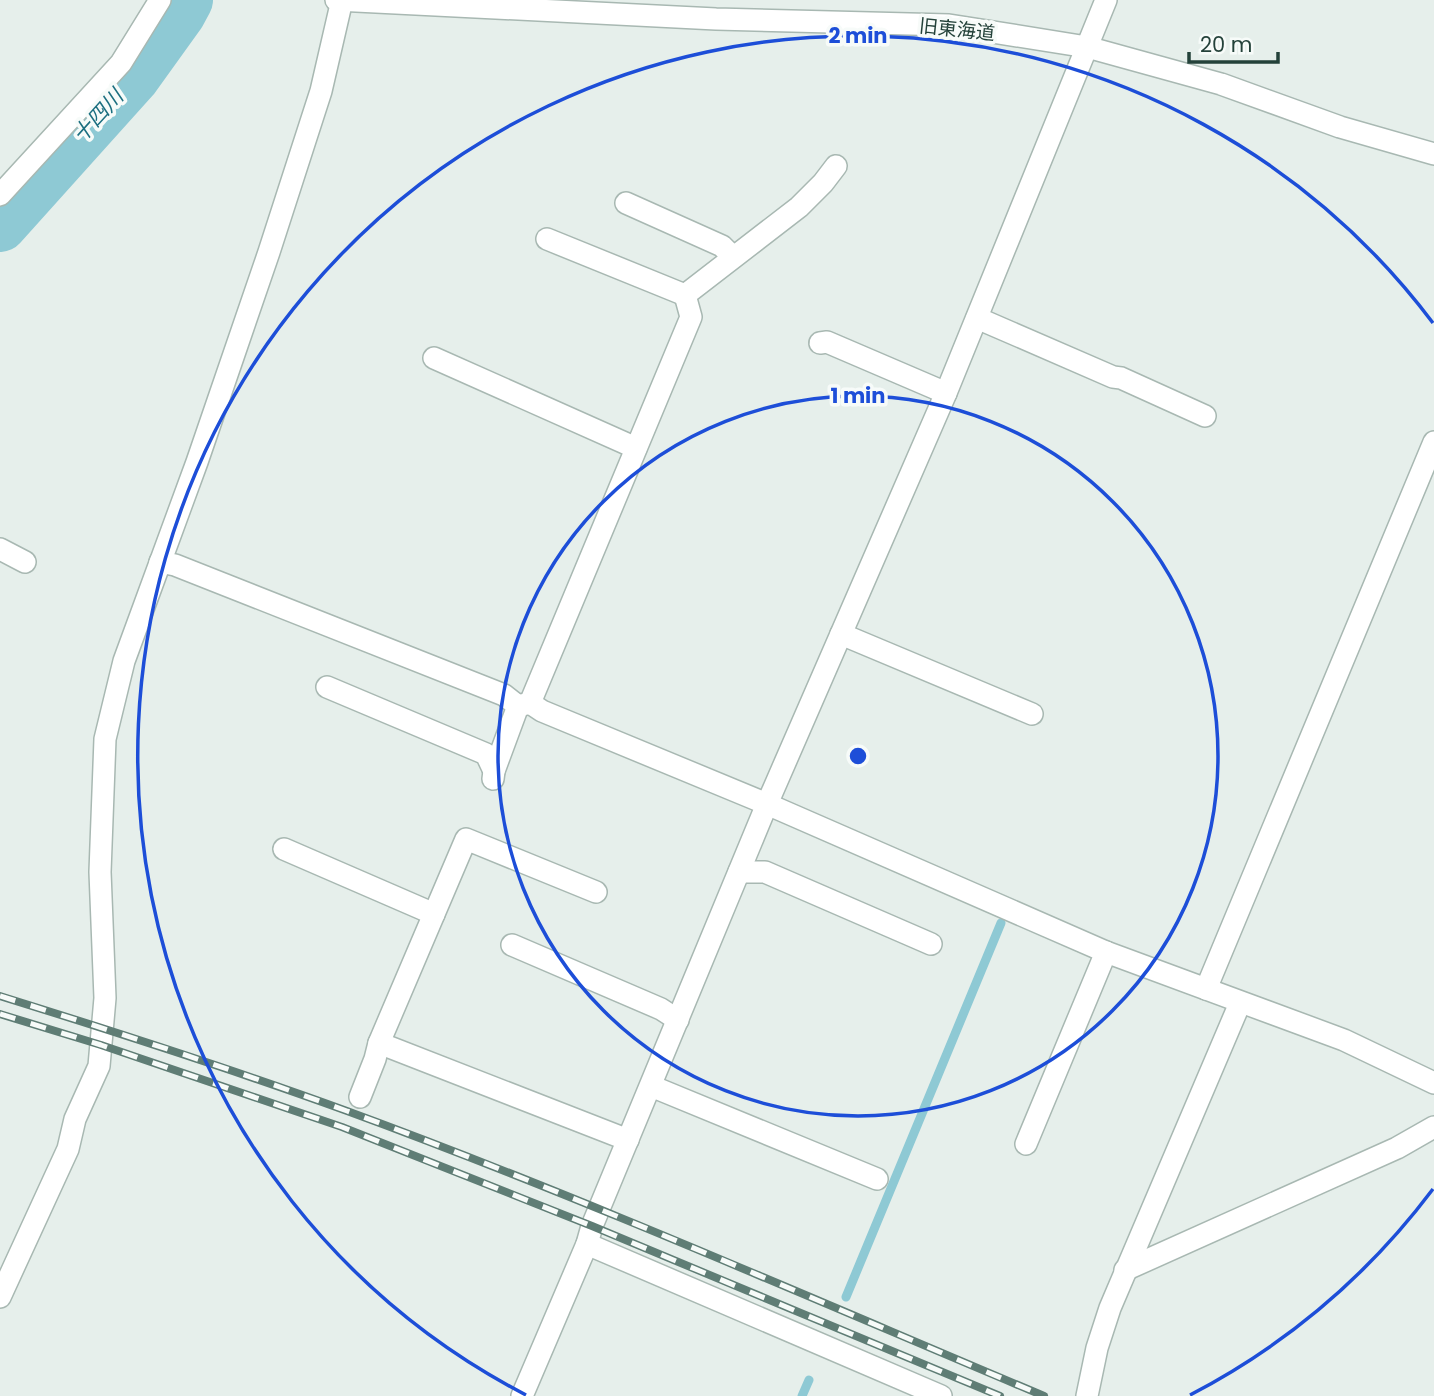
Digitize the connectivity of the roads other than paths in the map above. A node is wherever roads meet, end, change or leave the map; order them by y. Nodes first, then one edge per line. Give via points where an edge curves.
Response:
1 (160, 0) edge
2 (336, 0) edge
3 (342, 0) edge
4 (1106, 0) edge
5 (462, 4) edge
6 (1087, 47) junction
7 (1434, 154) edge
8 (836, 166) dead end
9 (0, 195) edge
10 (626, 203) dead end
11 (547, 239) dead end
12 (733, 257) junction
13 (685, 295) junction
14 (977, 318) junction
15 (820, 343) dead end
16 (434, 358) dead end
17 (946, 393) junction
18 (1205, 416) dead end
19 (1434, 442) edge
20 (636, 448) junction
21 (0, 549) edge
22 (25, 562) dead end
23 (160, 562) junction
24 (841, 634) junction
25 (327, 687) dead end
26 (524, 704) junction
27 (1032, 714) dead end
28 (766, 804) junction
29 (284, 849) dead end
30 (739, 872) junction
31 (596, 892) dead end
32 (434, 914) junction
33 (931, 944) dead end
34 (512, 945) dead end
35 (1106, 952) junction
36 (1206, 989) junction
37 (1240, 1003) junction
38 (678, 1020) junction
39 (379, 1043) junction
40 (1434, 1083) edge
41 (651, 1086) junction
42 (360, 1097) dead end
43 (1434, 1127) edge
44 (628, 1140) junction
45 (1026, 1144) dead end
46 (877, 1179) dead end
47 (587, 1244) junction
48 (1125, 1270) junction
49 (0, 1297) edge
50 (522, 1396) edge
51 (941, 1396) edge
52 (1087, 1396) edge

1 - 9 street via 121,63
2 - 3 street, 旧東海道
3 - 5 street, 旧東海道
3 - 23 street via 321,91
4 - 6 street
5 - 6 street, 旧東海道 via 716,19 949,25
6 - 7 street, 旧東海道 via 1221,84 1340,127
6 - 14 street
8 - 12 street via 799,207
10 - 12 street via 722,246
11 - 13 street
12 - 13 street
13 - 20 street via 691,317
14 - 17 street
14 - 18 street
15 - 17 street via 827,342
16 - 20 street
17 - 24 street
19 - 36 street
20 - 26 street
21 - 22 street
23 - 26 street
23 - 49 street via 124,661 105,740 100,872 105,998 99,1066 75,1119 68,1149
24 - 27 street
24 - 28 street
25 - 26 street via 486,754 494,776
26 - 28 street
28 - 30 street
28 - 35 street
29 - 32 street
30 - 33 street via 765,872
30 - 38 street
31 - 32 street via 467,839
32 - 39 street
34 - 38 street
35 - 36 street
35 - 45 street
36 - 37 street
37 - 40 street via 1344,1040
37 - 48 street
38 - 41 street
39 - 42 street
39 - 44 street
41 - 44 street
41 - 46 street
43 - 48 street via 1397,1148
44 - 47 street
47 - 50 street
47 - 51 street
48 - 52 street via 1097,1348

